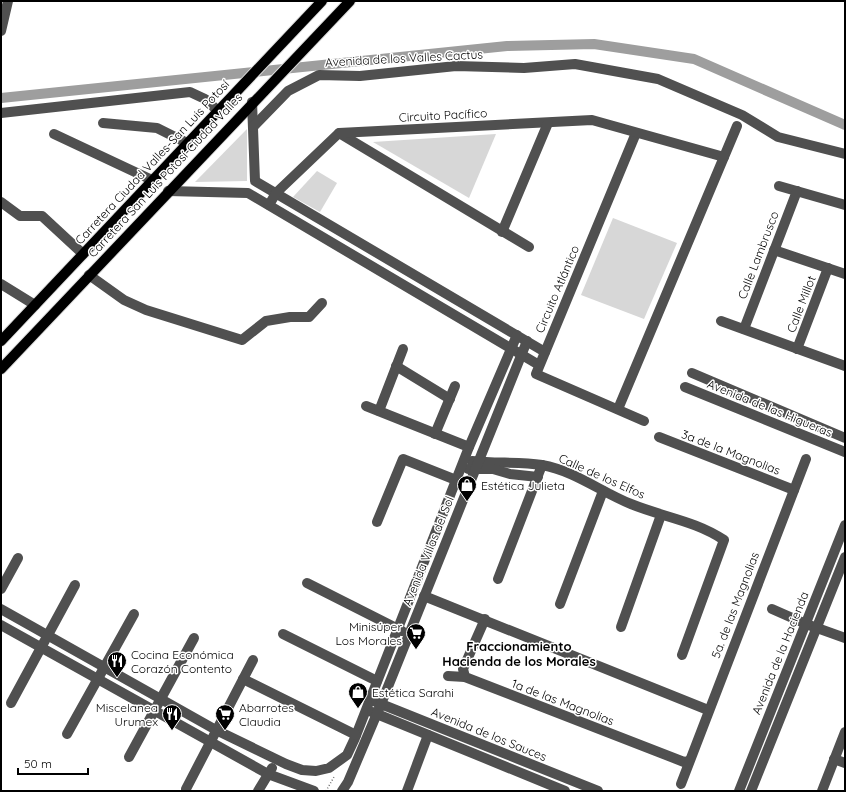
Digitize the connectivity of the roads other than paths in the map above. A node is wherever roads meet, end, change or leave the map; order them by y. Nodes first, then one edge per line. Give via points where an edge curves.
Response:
1 (8, 1) edge
2 (322, 1) edge
3 (350, 1) edge
4 (1, 31) edge
5 (254, 100) junction
6 (218, 111) junction
7 (1, 113) edge
8 (103, 123) dead end
9 (548, 123) junction
10 (737, 126) dead end
11 (253, 127) junction
12 (636, 132) junction
13 (339, 133) junction
14 (54, 134) dead end
15 (187, 143) junction
16 (845, 154) edge
17 (724, 157) junction
18 (152, 180) junction
19 (255, 181) junction
20 (779, 186) dead end
21 (797, 190) junction
22 (168, 191) junction
23 (248, 193) junction
24 (276, 193) junction
25 (1, 202) edge
26 (845, 205) edge
27 (269, 206) junction
28 (502, 232) junction
29 (529, 248) dead end
30 (774, 250) junction
31 (377, 253) junction
32 (83, 254) junction
33 (370, 265) junction
34 (828, 268) junction
35 (845, 274) edge
36 (89, 275) junction
37 (1, 284) edge
38 (322, 303) dead end
39 (34, 305) junction
40 (721, 321) dead end
41 (744, 329) junction
42 (517, 335) junction
43 (1, 341) edge
44 (527, 341) junction
45 (403, 349) dead end
46 (511, 349) junction
47 (798, 349) junction
48 (545, 352) junction
49 (521, 355) junction
50 (539, 365) junction
51 (396, 366) junction
52 (845, 366) edge
53 (1, 369) edge
54 (692, 373) dead end
55 (455, 386) dead end
56 (685, 387) dead end
57 (450, 399) junction
58 (752, 399) junction
59 (366, 406) dead end
60 (618, 409) junction
61 (379, 411) junction
62 (747, 413) junction
63 (644, 421) dead end
64 (435, 434) junction
65 (659, 437) dead end
66 (845, 438) edge
67 (469, 447) junction
68 (845, 452) edge
69 (806, 459) dead end
70 (462, 465) junction
71 (542, 465) junction
72 (476, 466) junction
73 (538, 477) junction
74 (456, 480) junction
75 (794, 490) junction
76 (603, 491) junction
77 (661, 515) junction
78 (376, 522) dead end
79 (845, 525) edge
80 (845, 557) edge
81 (18, 558) dead end
82 (498, 579) dead end
83 (307, 583) dead end
84 (75, 585) dead end
85 (1, 589) edge
86 (424, 596) junction
87 (560, 604) dead end
88 (1, 609) edge
89 (772, 609) dead end
90 (134, 614) dead end
91 (485, 619) junction
92 (806, 624) junction
93 (1, 625) edge
94 (621, 627) dead end
95 (397, 628) junction
96 (816, 628) junction
97 (283, 634) dead end
98 (409, 634) junction
99 (47, 635) junction
100 (194, 638) dead end
101 (845, 638) edge
102 (41, 647) junction
103 (682, 655) dead end
104 (253, 660) dead end
105 (104, 668) junction
106 (448, 676) dead end
107 (465, 677) junction
108 (98, 679) junction
109 (243, 680) junction
110 (377, 681) junction
111 (161, 699) junction
112 (11, 703) dead end
113 (368, 705) junction
114 (379, 709) junction
115 (708, 710) junction
116 (154, 711) junction
117 (216, 730) junction
118 (845, 732) edge
119 (67, 734) dead end
120 (356, 735) junction
121 (428, 735) junction
122 (210, 742) junction
123 (129, 757) dead end
124 (834, 759) junction
125 (276, 761) junction
126 (688, 761) junction
127 (845, 763) edge
128 (545, 770) junction
129 (268, 774) junction
130 (681, 784) dead end
131 (539, 786) edge
132 (186, 789) dead end
133 (258, 791) edge
134 (314, 791) edge
135 (342, 791) edge
136 (407, 791) edge
137 (565, 791) edge
138 (598, 791) edge
139 (739, 791) edge
140 (752, 791) edge
141 (822, 791) edge

1 - 4 street
2 - 6 main road, Carretera Ciudad Valles-San Luis Potosí
3 - 5 main road, Carretera San Luis Potosí-Ciudad Valles
5 - 11 street
5 - 22 main road, Carretera San Luis Potosí-Ciudad Valles
6 - 7 street via 205,98 190,92
6 - 15 main road, Carretera Ciudad Valles-San Luis Potosí
8 - 15 street via 157,128
9 - 12 street, Circuito Pacífico via 592,120
9 - 13 street, Circuito Pacífico
9 - 28 street
10 - 17 street
11 - 16 street, Avenida de los Valles Cactus via 288,91 319,75 360,76 456,66 524,68 575,64 658,78 742,115 778,137
11 - 19 street
12 - 17 street
12 - 48 street, Circuito Atlántico
13 - 24 street
13 - 28 street
14 - 18 street
15 - 18 main road, Carretera Ciudad Valles-San Luis Potosí
17 - 60 street
18 - 32 main road, Carretera Ciudad Valles-San Luis Potosí
19 - 23 street
19 - 24 street
20 - 21 street
21 - 26 street
21 - 30 street, Calle Lambrusco
22 - 23 street
22 - 36 main road, Carretera San Luis Potosí-Ciudad Valles
23 - 27 street
24 - 27 street
24 - 31 street
25 - 32 street via 20,216 42,216
27 - 33 street
28 - 29 street
30 - 34 street
30 - 41 street, Calle Lambrusco
31 - 33 street
31 - 42 street
32 - 39 main road, Carretera Ciudad Valles-San Luis Potosí
33 - 46 street
34 - 35 street
34 - 47 street, Calle Millot
36 - 38 street via 124,300 146,310 242,340 266,322 290,317 309,317
36 - 53 main road, Carretera San Luis Potosí-Ciudad Valles
37 - 39 street
39 - 43 main road, Carretera Ciudad Valles-San Luis Potosí
40 - 41 street
41 - 47 street
42 - 44 street
42 - 46 street, Avenida Villas del Sol
44 - 48 street
44 - 49 street, Avenida Villas del Sol
45 - 51 street
46 - 49 street
46 - 67 street, Avenida Villas del Sol
47 - 52 street
48 - 50 street, Circuito Atlántico
49 - 50 street
49 - 72 street, Avenida Villas del Sol
50 - 60 street via 536,374
51 - 57 street
51 - 61 street
54 - 58 street, Avenida de las Higueras
55 - 57 street
56 - 62 street, Avenida de las Higueras
57 - 64 street
58 - 62 street
58 - 66 street, Avenida de las Higueras
59 - 61 street
60 - 63 street
61 - 64 street
62 - 68 street, Avenida de las Higueras
64 - 67 street
65 - 75 street, 3a de la Magnolias
67 - 70 street, Avenida Villas del Sol
69 - 75 street, 5a. de las Magnolias
70 - 72 street, Calle de los Elfos
70 - 74 street, Avenida Villas del Sol
71 - 72 street, Calle de los Elfos
71 - 73 street
71 - 76 street, Calle de los Elfos via 567,473
72 - 73 street, Calle de los Elfos
72 - 86 street, Avenida Villas del Sol
73 - 82 street
74 - 78 street via 403,459
74 - 95 street, Avenida Villas del Sol
75 - 115 street, 5a. de las Magnolias
76 - 77 street, Calle de los Elfos
76 - 87 street
77 - 94 street
77 - 103 street, Calle de los Elfos via 699,526 724,540
79 - 92 street, Avenida de la Hacienda
80 - 96 street, Avenida de la Hacienda
81 - 85 street
83 - 95 street
84 - 99 street
86 - 91 street
86 - 98 street, Avenida Villas del Sol
88 - 99 street
89 - 92 street
90 - 105 street
91 - 107 street via 463,669
91 - 115 street
92 - 96 street
92 - 139 street, Avenida de la Hacienda
93 - 102 street
95 - 98 street
95 - 110 street, Avenida Villas del Sol
96 - 101 street
96 - 140 street, Avenida de la Hacienda
97 - 110 street
98 - 114 street, Avenida Villas del Sol
99 - 102 street
99 - 105 street
100 - 111 street
102 - 108 street
102 - 112 street
104 - 109 street
105 - 108 street
105 - 111 street
106 - 107 street, 1a de las Magnolias
107 - 126 street, 1a de las Magnolias via 684,762
108 - 116 street
108 - 119 street
109 - 117 street
109 - 120 street
110 - 113 street, Avenida Villas del Sol
111 - 116 street
111 - 117 street
113 - 114 street, Avenida de los Sauces
113 - 120 street, Avenida Villas del Sol
114 - 121 street, Avenida de los Sauces
114 - 128 street, Avenida de los Sauces
114 - 135 street, Avenida Villas del Sol
115 - 126 street, 5a. de las Magnolias
116 - 122 street
116 - 123 street
117 - 122 street
117 - 125 street
118 - 124 street
120 - 125 street, Avenida Villas del Sol via 346,755 329,768 316,771 302,770
121 - 131 street, Avenida de los Sauces
121 - 136 street
122 - 129 street
122 - 132 street
124 - 127 street
124 - 141 street
125 - 129 street
126 - 130 street, 5a. de las Magnolias
128 - 131 street
128 - 138 street, Avenida de los Sauces
129 - 133 street
129 - 134 street
131 - 137 street, Avenida de los Sauces

